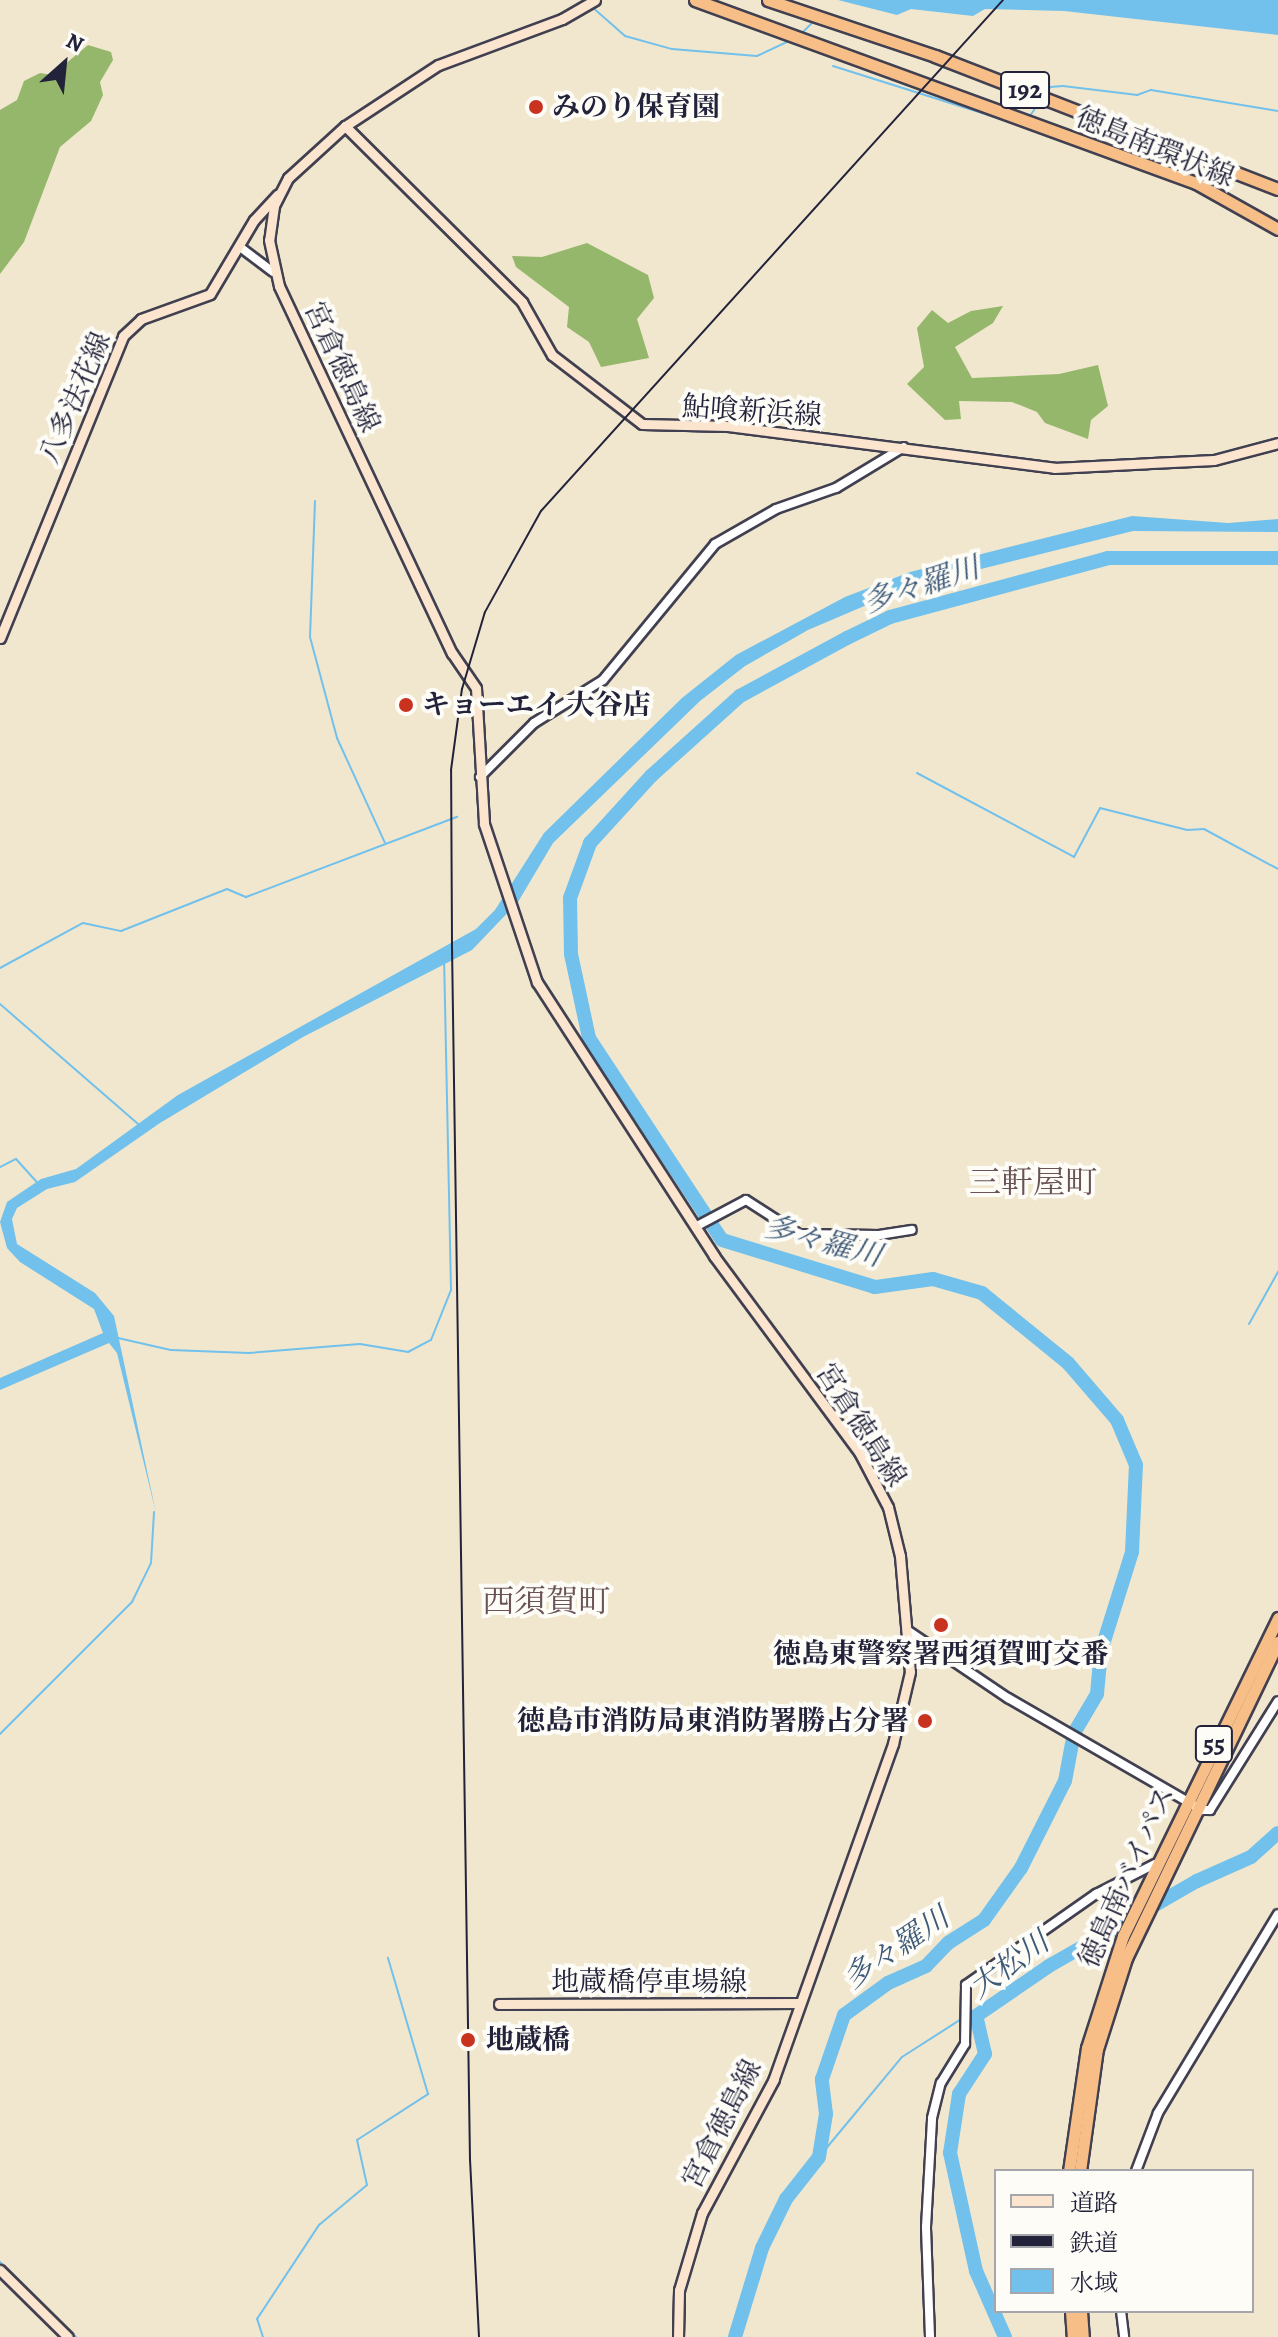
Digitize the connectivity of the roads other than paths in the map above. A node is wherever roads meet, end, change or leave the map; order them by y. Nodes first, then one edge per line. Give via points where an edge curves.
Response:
1 (595, 0) edge
2 (695, 0) edge
3 (768, 0) edge
4 (345, 126) junction
5 (1278, 189) edge
6 (278, 194) junction
7 (1278, 229) edge
8 (240, 247) junction
9 (273, 272) junction
10 (1278, 443) edge
11 (904, 447) junction
12 (0, 638) edge
13 (479, 778) junction
14 (699, 1225) junction
15 (912, 1230) dead end
16 (1278, 1618) edge
17 (907, 1630) junction
18 (1278, 1642) edge
19 (1278, 1701) edge
20 (1190, 1804) junction
21 (1153, 1867) junction
22 (1278, 1914) edge
23 (1120, 1960) junction
24 (798, 2003) junction
25 (499, 2004) dead end
26 (1069, 2169) edge
27 (1080, 2169) edge
28 (1137, 2169) edge
29 (0, 2270) edge
30 (1071, 2313) edge
31 (1081, 2313) edge
32 (1121, 2313) edge
33 (68, 2337) edge
34 (678, 2337) edge
35 (930, 2337) edge
36 (1073, 2337) edge
37 (1083, 2337) edge
38 (1124, 2337) edge

1 - 4 main road, 宮倉徳島線 via 438,65
2 - 7 highway, 徳島南環状線 / 192 via 1173,174
3 - 5 highway, 徳島南環状線 / 192 via 935,56
4 - 6 main road, 宮倉徳島線 via 298,167
4 - 11 main road, 鮎喰新浜線 via 522,302 552,355 633,419 651,427 728,426
6 - 8 main road, 八多法花線 via 254,220
6 - 9 main road, 宮倉徳島線 via 269,224
8 - 9 street
8 - 12 main road, 八多法花線 via 210,294 141,319 123,336
9 - 13 main road, 宮倉徳島線 via 452,653 476,688
10 - 11 main road, 鮎喰新浜線 via 1214,460 1054,468
11 - 13 street via 836,488 776,509 715,544 603,680 534,723
13 - 14 main road, 宮倉徳島線 via 484,824 504,895 537,982
14 - 15 street via 746,1200 799,1234 868,1236
14 - 17 main road, 宮倉徳島線 via 873,1475 894,1525
16 - 20 highway, 徳島南バイパス / 55
17 - 20 street via 1008,1698
17 - 24 main road, 宮倉徳島線 via 910,1672 893,1744
18 - 20 highway, 徳島南バイパス / 55
19 - 20 street via 1210,1810
20 - 21 highway, 徳島南バイパス / 55
20 - 23 highway, 徳島南バイパス / 55
21 - 23 highway, 徳島南バイパス / 55
21 - 35 street via 1108,1887 999,1957 974,1976 963,1994 965,2044 941,2083 932,2118 926,2227
22 - 28 street via 1158,2113
23 - 26 highway, 徳島南バイパス / 55 via 1084,2061
23 - 27 highway, 徳島南バイパス / 55 via 1097,2049
24 - 25 main road, 地蔵橋停車場線
24 - 34 main road, 宮倉徳島線 via 774,2079 699,2221 679,2290
29 - 33 main road
30 - 36 highway
31 - 37 highway
32 - 38 street

